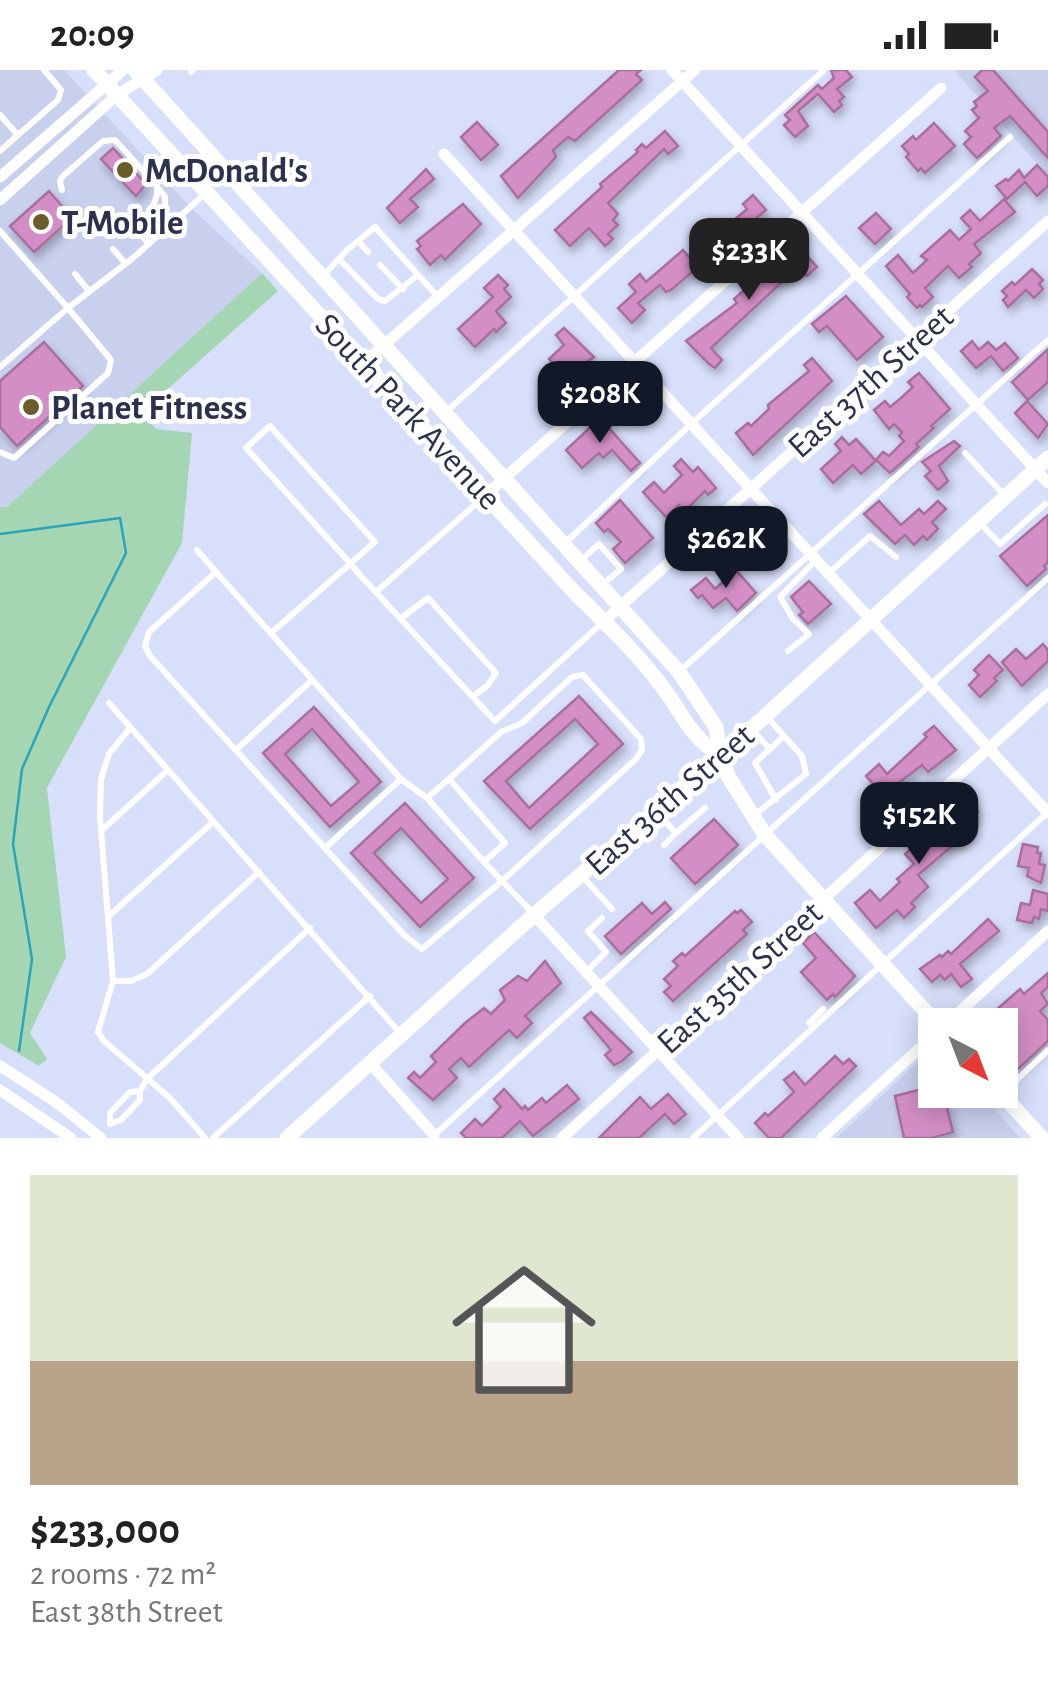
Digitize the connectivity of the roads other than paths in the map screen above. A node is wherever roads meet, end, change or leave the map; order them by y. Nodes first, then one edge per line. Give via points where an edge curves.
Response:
1 (44, 70) edge
2 (123, 70) edge
3 (672, 70) edge
4 (695, 70) edge
5 (824, 70) edge
6 (145, 73) edge
7 (682, 82) junction
8 (941, 88) dead end
9 (104, 89) edge
10 (0, 114) edge
11 (18, 135) junction
12 (1010, 137) dead end
13 (740, 146) junction
14 (0, 151) edge
15 (444, 154) dead end
16 (0, 178) edge
17 (62, 190) dead end
18 (207, 192) junction
19 (0, 200) edge
20 (801, 212) junction
21 (1048, 221) edge
22 (514, 229) junction
23 (0, 231) edge
24 (358, 242) junction
25 (149, 244) junction
26 (114, 249) dead end
27 (368, 252) dead end
28 (340, 260) junction
29 (126, 264) junction
30 (380, 266) dead end
31 (75, 274) dead end
32 (418, 275) junction
33 (858, 275) junction
34 (321, 278) junction
35 (402, 289) junction
36 (89, 291) junction
37 (574, 295) junction
38 (438, 298) junction
39 (68, 308) junction
40 (916, 339) junction
41 (1048, 340) edge
42 (384, 346) junction
43 (635, 360) junction
44 (364, 362) junction
45 (0, 367) edge
46 (976, 404) junction
47 (443, 414) junction
48 (692, 423) junction
49 (0, 452) edge
50 (965, 452) dead end
51 (1042, 464) edge
52 (503, 480) junction
53 (1048, 483) edge
54 (752, 487) junction
55 (487, 494) junction
56 (1006, 496) junction
57 (1045, 504) dead end
58 (978, 521) junction
59 (563, 544) junction
60 (196, 550) dead end
61 (814, 556) junction
62 (896, 558) dead end
63 (580, 561) junction
64 (350, 564) junction
65 (216, 572) junction
66 (829, 573) junction
67 (1048, 578) edge
68 (602, 585) junction
69 (376, 592) junction
70 (622, 607) junction
71 (400, 618) junction
72 (871, 619) junction
73 (604, 621) junction
74 (272, 634) junction
75 (788, 651) dead end
76 (679, 672) junction
77 (312, 680) junction
78 (931, 685) junction
79 (1048, 694) edge
80 (473, 696) junction
81 (108, 703) dead end
82 (766, 716) junction
83 (495, 721) junction
84 (130, 728) junction
85 (751, 729) junction
86 (501, 732) junction
87 (784, 736) junction
88 (989, 748) junction
89 (770, 749) junction
90 (236, 750) junction
91 (720, 755) junction
92 (168, 770) junction
93 (448, 779) junction
94 (401, 780) junction
95 (427, 798) junction
96 (776, 800) junction
97 (705, 808) dead end
98 (655, 810) junction
99 (1048, 813) edge
100 (752, 816) junction
101 (212, 822) junction
102 (101, 831) junction
103 (676, 833) junction
104 (765, 835) junction
105 (664, 844) dead end
106 (326, 847) junction
107 (484, 862) junction
108 (260, 872) junction
109 (581, 874) junction
110 (502, 881) junction
111 (824, 900) junction
112 (612, 909) dead end
113 (534, 914) junction
114 (109, 916) junction
115 (602, 918) dead end
116 (310, 928) junction
117 (1048, 932) edge
118 (883, 964) junction
119 (586, 972) junction
120 (113, 982) junction
121 (598, 985) junction
122 (370, 996) junction
123 (926, 1008) edge
124 (961, 1008) edge
125 (823, 1009) dead end
126 (808, 1023) dead end
127 (402, 1035) junction
128 (658, 1050) junction
129 (918, 1050) edge
130 (1048, 1050) edge
131 (370, 1064) junction
132 (0, 1066) edge
133 (1018, 1076) edge
134 (147, 1079) junction
135 (0, 1090) edge
136 (140, 1090) junction
137 (120, 1103) junction
138 (1015, 1108) edge
139 (128, 1112) junction
140 (718, 1115) junction
141 (110, 1124) junction
142 (100, 1137) edge
143 (433, 1137) edge
144 (70, 1138) edge
145 (205, 1138) edge
146 (213, 1138) edge
147 (288, 1138) edge
148 (562, 1138) edge
149 (693, 1138) edge
150 (738, 1138) edge
151 (822, 1138) edge
152 (1042, 1138) edge

1 - 11 lane via 61,93
2 - 9 street
3 - 7 street
4 - 7 street
5 - 13 lane
6 - 9 street
6 - 34 main road, South Park Avenue
7 - 13 street
7 - 22 street
8 - 20 street
9 - 16 street
9 - 18 main road, South Park Avenue
9 - 19 street
10 - 11 lane
11 - 14 lane
12 - 33 lane
13 - 20 street
13 - 37 lane
15 - 22 street
17 - 25 lane via 60,181 78,163 103,141 115,140 157,186 135,228
18 - 25 lane
18 - 44 main road, South Park Avenue
20 - 33 street
20 - 43 street
21 - 40 street, East 37th Street
22 - 37 street
22 - 38 street
23 - 39 lane
24 - 27 lane
24 - 28 lane
24 - 32 lane via 375,227
25 - 29 lane
26 - 29 lane
28 - 34 lane
28 - 35 lane via 378,300
29 - 36 lane
30 - 35 lane
31 - 36 lane
32 - 35 lane
32 - 38 lane
33 - 40 street
33 - 48 lane
34 - 42 main road, South Park Avenue
36 - 39 lane
37 - 43 street
37 - 47 lane
38 - 42 street
39 - 45 lane
39 - 49 lane via 106,351 108,373 14,458
40 - 46 street
40 - 54 street, East 37th Street
41 - 46 lane
42 - 44 street
42 - 47 main road, South Park Avenue
43 - 48 street
43 - 52 street
44 - 55 main road, South Park Avenue
46 - 51 street
46 - 61 lane
47 - 52 main road, South Park Avenue
48 - 54 street
48 - 59 lane
50 - 56 lane
51 - 53 street
51 - 56 main road, East 36th Street
52 - 55 street
52 - 59 main road, South Park Avenue
54 - 61 street
54 - 70 street, East 37th Street
55 - 69 lane
55 - 73 main road, South Park Avenue
56 - 58 main road, East 36th Street
57 - 58 lane via 1000,544
58 - 72 main road, East 36th Street
59 - 63 main road, South Park Avenue
60 - 65 lane
61 - 66 street
61 - 75 lane via 780,597 809,634
61 - 76 lane
62 - 66 lane via 870,536
63 - 68 main road, South Park Avenue
63 - 68 lane via 599,544 621,569
64 - 64 lane via 246,448 270,426 375,542
64 - 69 lane
64 - 74 lane
65 - 74 lane
65 - 90 lane via 150,632 145,646
66 - 72 street
67 - 78 lane
68 - 70 main road, South Park Avenue
69 - 71 lane
70 - 73 street, East 37th Street
70 - 76 main road, South Park Avenue
71 - 80 lane
71 - 80 lane via 428,598 496,673
72 - 78 street
72 - 82 main road, East 36th Street
73 - 83 lane
73 - 91 main road, South Park Avenue via 663,687 698,741
74 - 77 lane
76 - 91 main road, South Park Avenue via 716,727
77 - 90 lane
77 - 94 lane
78 - 88 street
78 - 104 lane
79 - 88 street, East 35th Street
80 - 83 lane
81 - 84 lane
82 - 85 main road, East 36th Street
82 - 87 lane
83 - 86 lane
84 - 92 lane
84 - 102 lane via 100,778
85 - 89 lane
85 - 91 main road, East 36th Street
86 - 93 lane
86 - 110 lane via 582,676 641,739 642,750
87 - 89 lane
87 - 96 lane via 802,756 806,774
88 - 99 street
88 - 111 street, East 35th Street
89 - 96 lane via 755,763
90 - 106 lane
91 - 98 main road, East 36th Street
91 - 100 main road, South Park Avenue
92 - 101 lane
92 - 102 lane
93 - 95 lane
93 - 107 lane via 505,842
94 - 95 lane
94 - 106 lane
95 - 107 lane
96 - 100 lane
97 - 103 lane
98 - 103 lane
98 - 109 main road, East 36th Street
99 - 118 lane
100 - 104 main road, South Park Avenue
101 - 108 lane
101 - 114 lane
102 - 114 lane
103 - 105 lane
104 - 111 main road, South Park Avenue
104 - 121 lane
106 - 110 lane via 422,949
107 - 110 lane
108 - 116 lane
108 - 120 lane via 157,966 131,982
109 - 112 lane
109 - 113 main road, East 36th Street
110 - 113 lane
111 - 118 main road, South Park Avenue
111 - 128 street, East 35th Street
113 - 119 street
113 - 127 main road, East 36th Street
114 - 120 lane
115 - 119 lane via 588,931 606,952
116 - 122 lane
116 - 134 lane
117 - 124 street
118 - 123 main road, South Park Avenue
118 - 140 lane
119 - 121 street
120 - 134 lane via 98,1032
121 - 128 street
121 - 143 lane
122 - 127 lane
122 - 146 lane
125 - 126 lane
127 - 131 main road, East 36th Street
128 - 140 street
128 - 148 street, East 35th Street
129 - 151 street
130 - 133 lane
131 - 143 street
131 - 147 main road, East 36th Street
132 - 142 street
134 - 136 lane
134 - 145 lane
135 - 144 street
136 - 137 lane
136 - 139 lane
137 - 139 lane
137 - 141 lane via 110,1112
138 - 152 main road
139 - 141 lane
140 - 149 lane
140 - 150 street
141 - 142 lane

